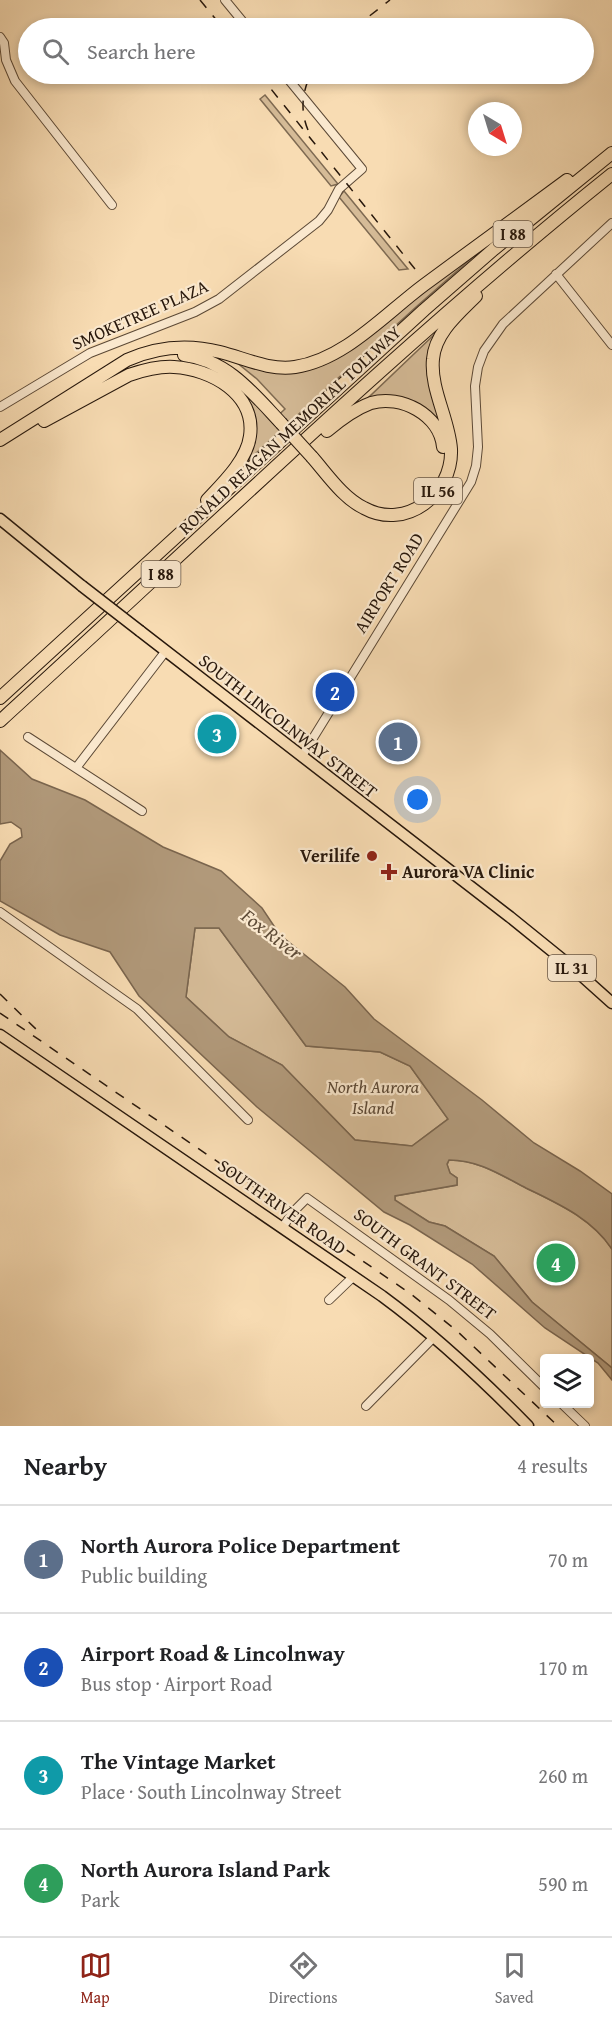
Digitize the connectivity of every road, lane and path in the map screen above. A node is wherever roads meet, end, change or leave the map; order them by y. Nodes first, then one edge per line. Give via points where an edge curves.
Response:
1 (225, 0) edge
2 (240, 18) edge
3 (0, 37) edge
4 (292, 84) edge
5 (611, 154) edge
6 (612, 174) edge
7 (112, 205) dead end
8 (612, 223) edge
9 (514, 254) junction
10 (556, 274) junction
11 (612, 345) edge
12 (177, 348) junction
13 (0, 407) edge
14 (284, 421) junction
15 (34, 426) junction
16 (0, 440) edge
17 (0, 449) edge
18 (291, 455) junction
19 (315, 455) junction
20 (0, 519) edge
21 (167, 546) junction
22 (165, 652) junction
23 (0, 698) edge
24 (0, 721) edge
25 (28, 737) dead end
26 (302, 756) junction
27 (76, 768) junction
28 (142, 812) dead end
29 (0, 912) edge
30 (612, 1003) edge
31 (0, 1035) edge
32 (248, 1120) dead end
33 (282, 1228) junction
34 (354, 1276) junction
35 (329, 1300) dead end
36 (434, 1337) junction
37 (540, 1383) edge
38 (366, 1406) dead end
39 (566, 1408) edge
40 (528, 1426) edge
41 (585, 1426) edge

1 - 2 street
3 - 7 street via 15,81
4 - 13 street, SMOKETREE PLAZA via 362,169 339,189 319,221 219,299 90,353
5 - 12 highway via 585,167 485,239 339,353 292,368 219,352
5 - 21 highway, RONALD REAGAN MEMORIAL TOLLWAY / I 88 via 424,310
6 - 9 highway, RONALD REAGAN MEMORIAL TOLLWAY / I 88
8 - 10 street, AIRPORT ROAD
9 - 18 highway, RONALD REAGAN MEMORIAL TOLLWAY / I 88
9 - 19 highway, IL 56 via 438,340 433,359 435,380 447,430 450,465 436,495 423,505 394,515 364,509
10 - 11 street
10 - 26 street, AIRPORT ROAD via 503,324 484,351 475,386 478,458 471,482
12 - 14 highway via 229,363 253,382
12 - 16 highway via 144,352 127,360
14 - 15 highway, IL 56 via 227,370 196,356 180,354 144,359 121,370
14 - 19 highway, IL 56, bridge
15 - 17 highway, IL 56
15 - 21 highway via 129,375 157,367 202,372 232,389 248,413 247,448 234,469
18 - 19 highway via 347,416 371,403 384,401 420,411 438,428 443,443 441,472 435,485 410,504 391,508 362,499
18 - 24 highway, RONALD REAGAN MEMORIAL TOLLWAY / I 88
20 - 22 main road, SOUTH LINCOLNWAY STREET / IL 31, bridge
21 - 23 highway, RONALD REAGAN MEMORIAL TOLLWAY / I 88
22 - 26 main road, SOUTH LINCOLNWAY STREET / IL 31
22 - 27 street
25 - 27 street
26 - 30 main road, SOUTH LINCOLNWAY STREET / IL 31 via 539,940
27 - 28 street
29 - 32 street via 136,1010
31 - 33 main road, SOUTH RIVER ROAD
33 - 34 main road, SOUTH RIVER ROAD
33 - 37 street, SOUTH GRANT STREET via 307,1198 449,1299
34 - 35 street
34 - 36 main road, SOUTH RIVER ROAD
36 - 38 street
36 - 40 main road, SOUTH RIVER ROAD
39 - 41 street

